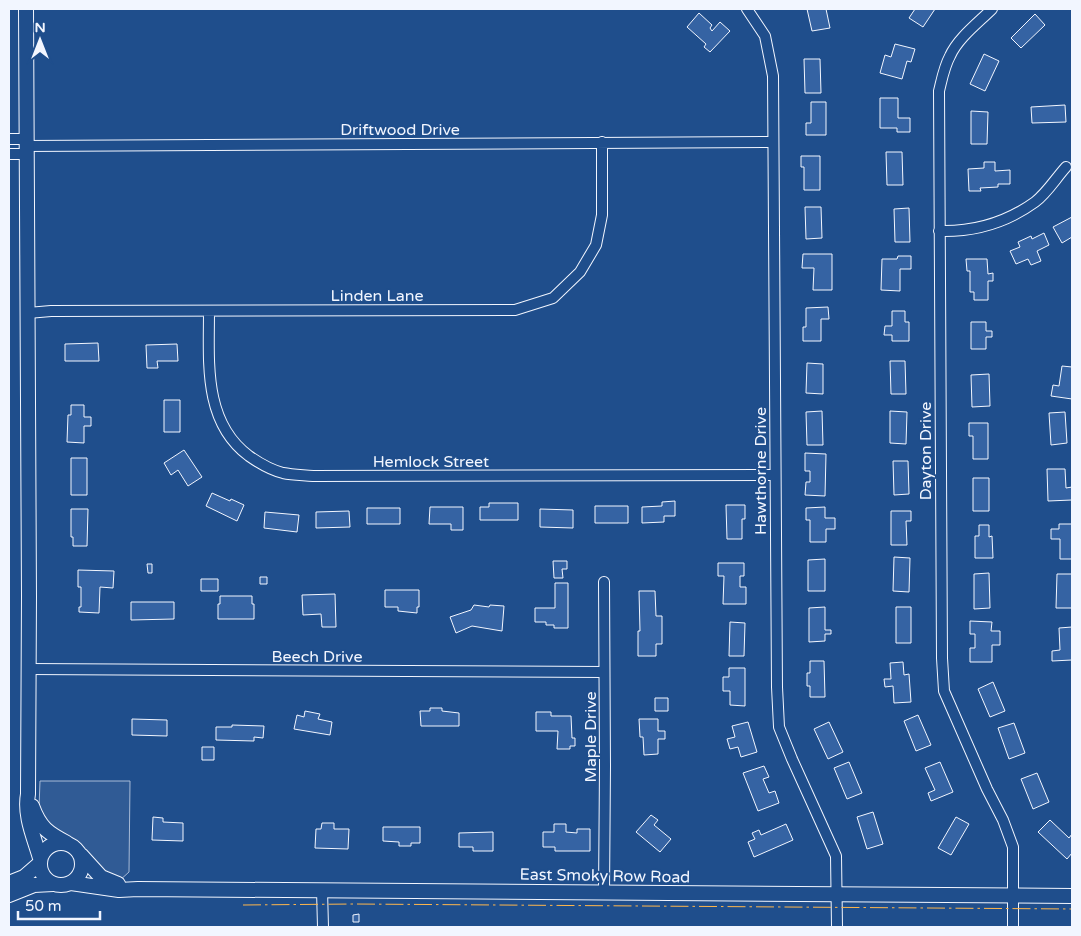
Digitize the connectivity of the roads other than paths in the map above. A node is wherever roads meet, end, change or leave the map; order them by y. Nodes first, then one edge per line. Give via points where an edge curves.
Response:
1 (26, 9) edge
2 (747, 9) edge
3 (992, 9) edge
4 (9, 139) edge
5 (602, 142) junction
6 (773, 142) junction
7 (26, 147) junction
8 (9, 154) edge
9 (1066, 167) dead end
10 (939, 230) junction
11 (210, 312) junction
12 (28, 313) junction
13 (775, 475) junction
14 (604, 582) dead end
15 (29, 669) junction
16 (604, 672) junction
17 (28, 794) junction
18 (74, 849) junction
19 (40, 861) junction
20 (71, 883) junction
21 (9, 884) edge
22 (53, 884) junction
23 (138, 889) junction
24 (322, 890) junction
25 (604, 893) junction
26 (9, 895) edge
27 (837, 895) junction
28 (1014, 896) junction
29 (1072, 896) edge
30 (322, 927) edge
31 (837, 927) edge
32 (1013, 927) edge

1 - 7 street
2 - 6 street, Hawthorne Drive via 765,36 769,50 773,76
3 - 10 street, Dayton Drive via 950,54 941,81 938,117
4 - 7 street
5 - 6 street, Driftwood Drive
5 - 7 street, Driftwood Drive
5 - 11 street, Linden Lane via 599,236 580,272 553,298 515,310
6 - 13 street, Hawthorne Drive
7 - 8 street, Driftwood Drive
7 - 12 street
9 - 10 street via 1036,201 1005,219 984,228
10 - 28 street, Dayton Drive via 944,691 1010,838
11 - 12 street, Linden Lane
11 - 13 street, Hemlock Street via 210,382 214,404 225,431 242,451 260,464 282,473 313,476
12 - 15 street
13 - 27 street, Hawthorne Drive via 779,728 833,847
14 - 16 street, Maple Drive
15 - 16 street, Beech Drive
15 - 17 street
16 - 25 street, Maple Drive
17 - 18 street via 41,826
17 - 19 street via 26,812
18 - 19 street via 52,844
18 - 20 street via 82,859 82,870
18 - 23 street, East Smoky Row Road via 101,878
19 - 21 street via 24,877
19 - 22 street via 45,878
20 - 22 street
20 - 23 street, East Smoky Row Road via 119,890
22 - 26 street via 34,885
23 - 24 street, East Smoky Row Road
24 - 25 street, East Smoky Row Road
24 - 30 street
25 - 27 street, East Smoky Row Road
27 - 28 street, East Smoky Row Road
27 - 31 street, Hawthorne Drive
28 - 29 street, East Smoky Row Road
28 - 32 street, Dayton Drive

